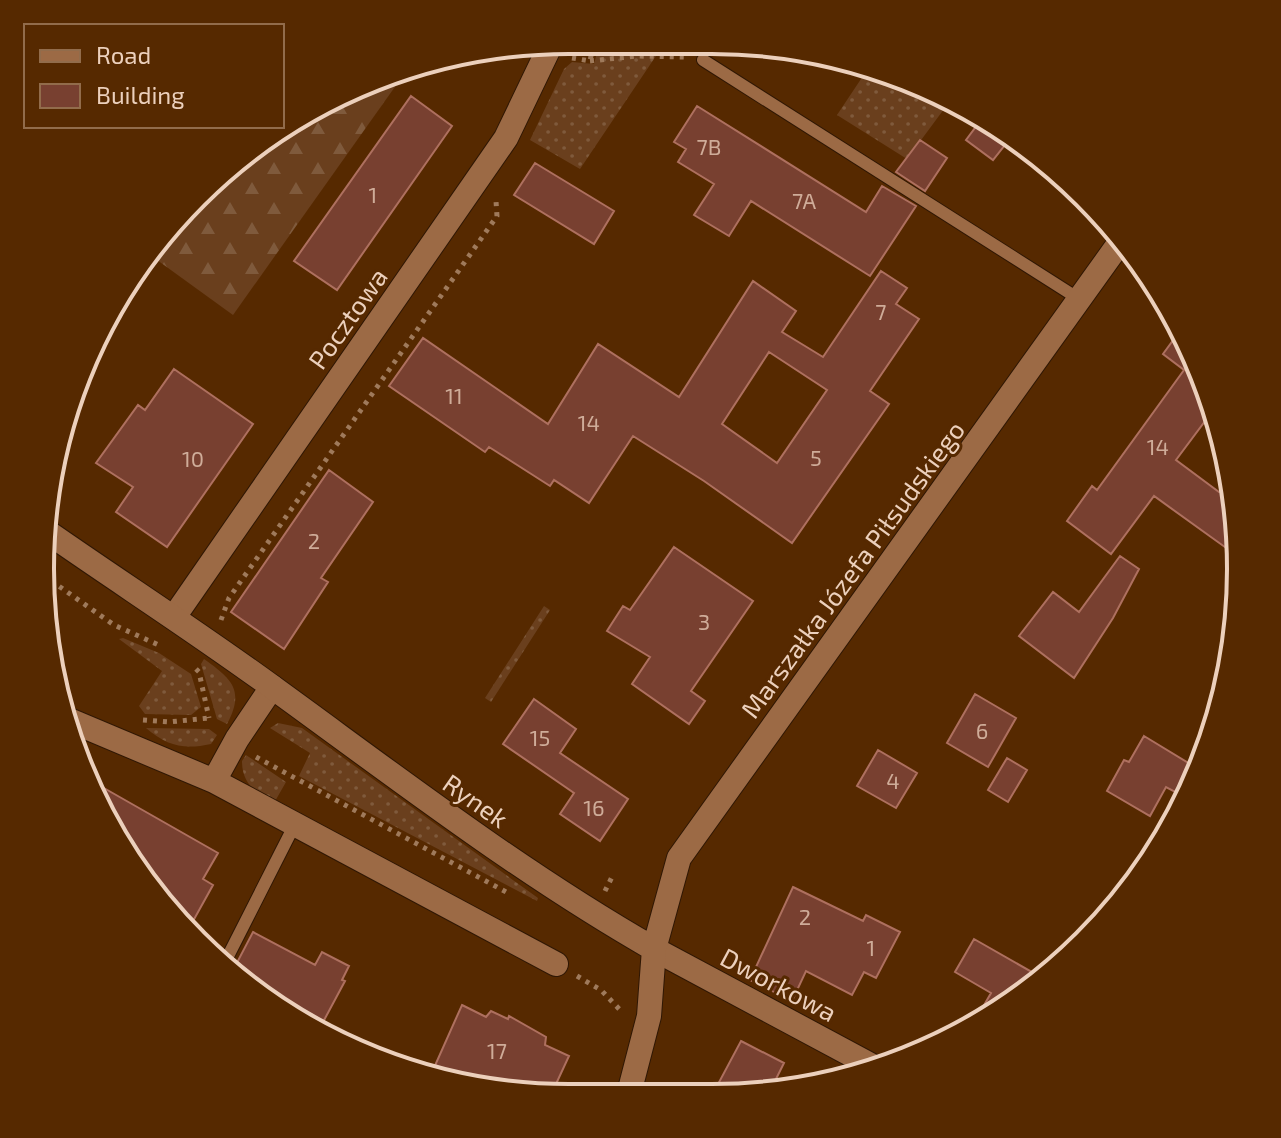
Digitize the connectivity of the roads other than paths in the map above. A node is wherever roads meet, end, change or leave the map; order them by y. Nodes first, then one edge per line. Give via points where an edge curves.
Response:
1 (546, 55) edge
2 (703, 60) road end
3 (1116, 249) edge
4 (1079, 299) junction
5 (55, 537) edge
6 (174, 617) junction
7 (272, 687) junction
8 (78, 724) edge
9 (214, 781) junction
10 (294, 826) junction
11 (654, 949) junction
12 (228, 955) edge
13 (560, 967) road end
14 (863, 1061) edge
15 (631, 1084) edge

1 - 6 street, Pocztowa via 506,138
2 - 4 lane
3 - 4 street, Marszałka Józefa Piłsudskiego
4 - 11 street, Marszałka Józefa Piłsudskiego via 679,858
5 - 6 street, Rynek
6 - 7 street, Rynek
7 - 9 street
7 - 11 street, Rynek via 474,833
8 - 9 street
9 - 10 street
10 - 12 lane
10 - 13 street
11 - 14 street, Dworkowa
11 - 15 street, Marszałka Józefa Piłsudskiego via 649,1016

